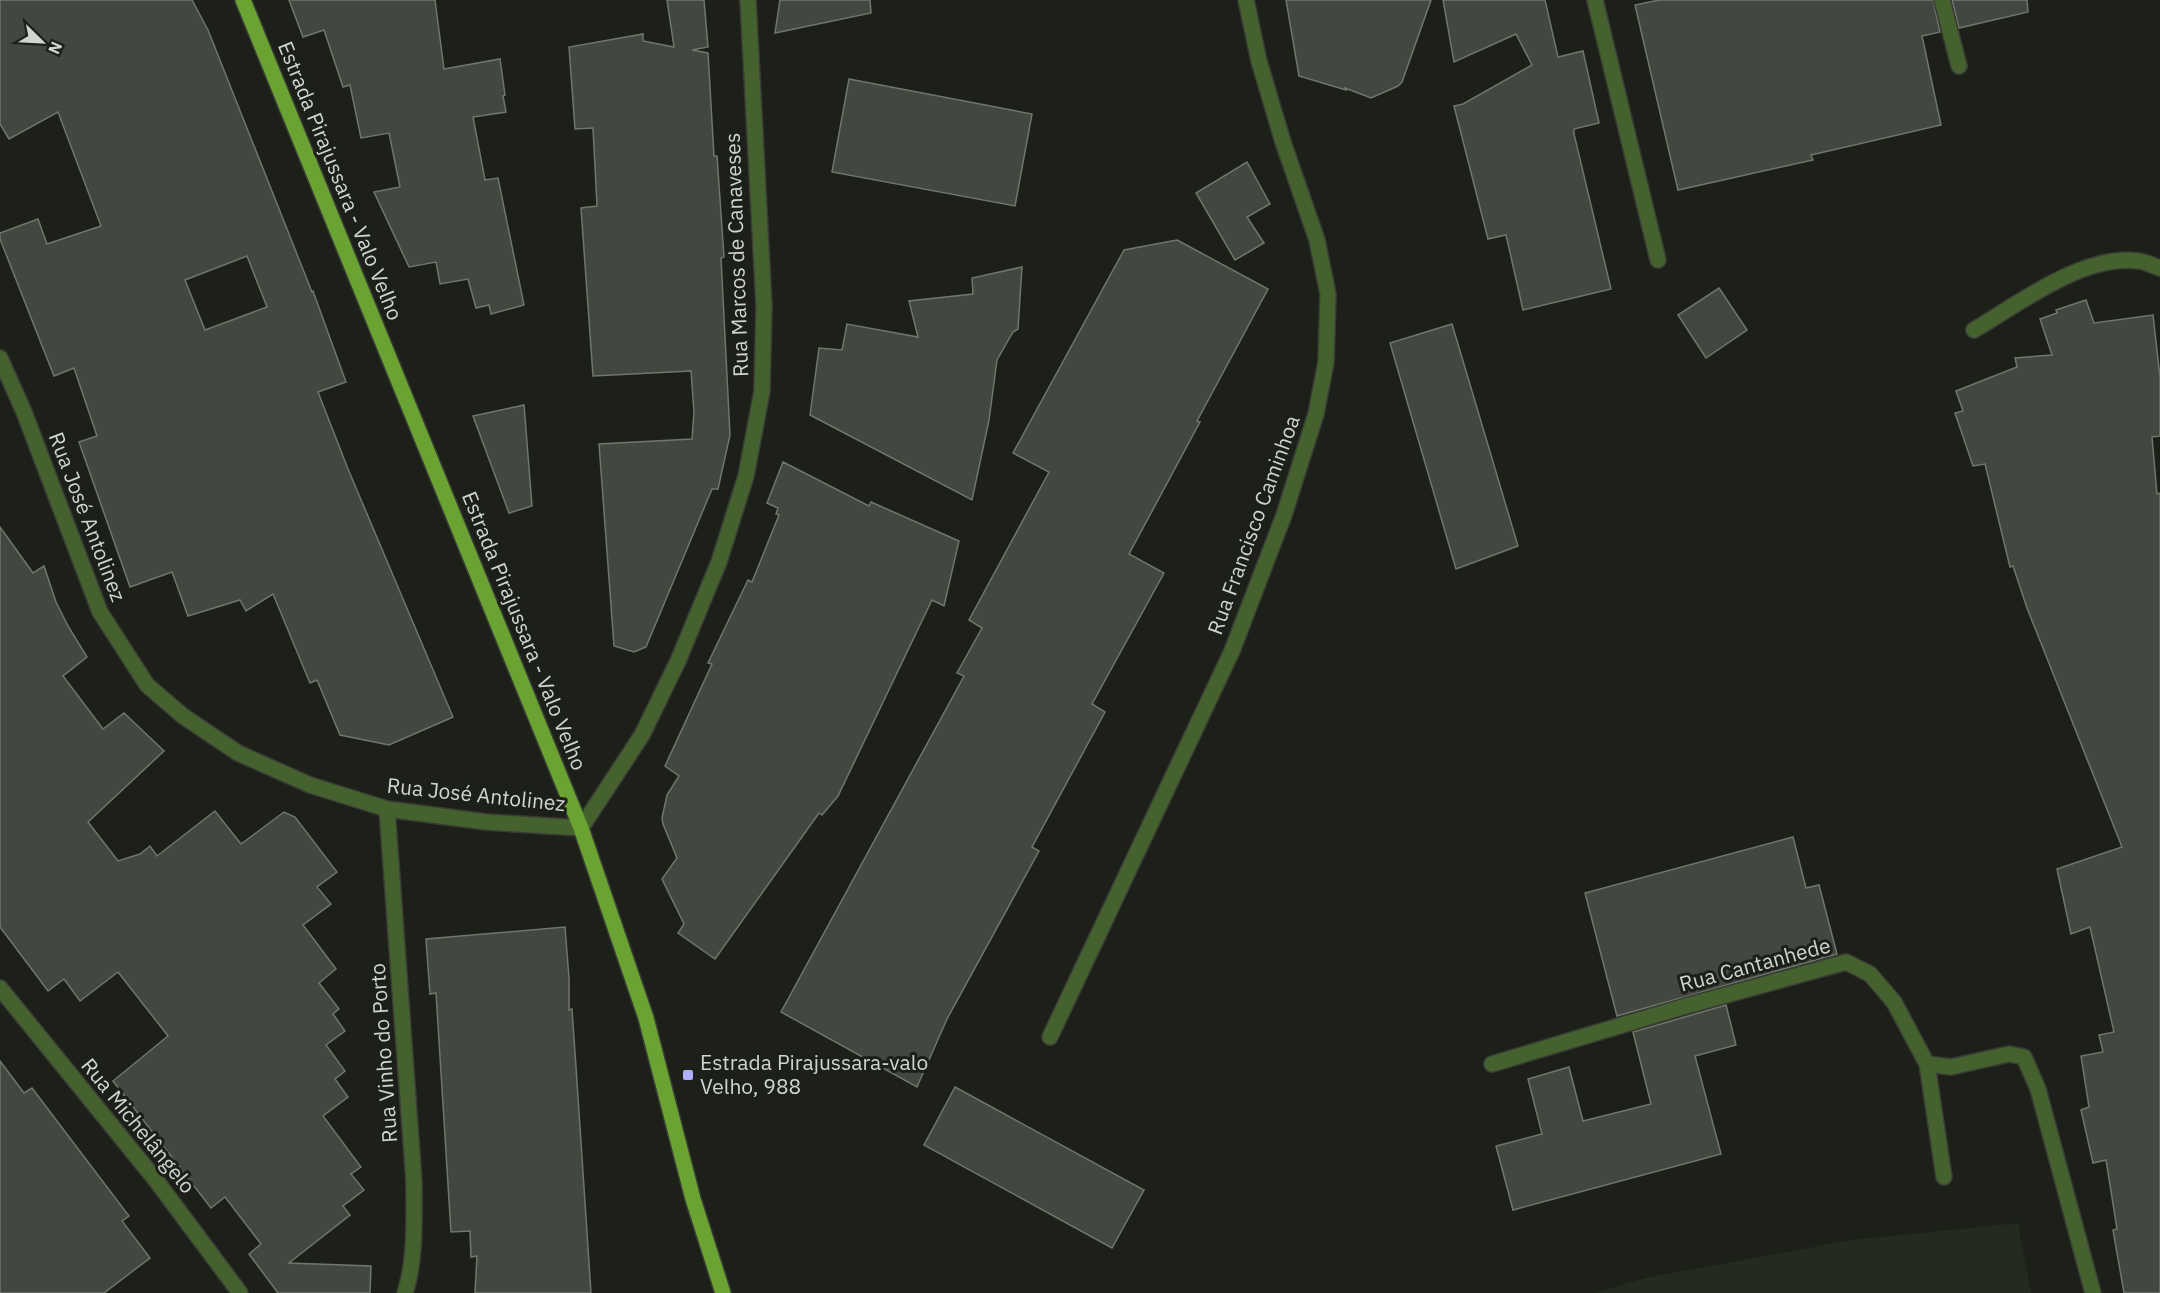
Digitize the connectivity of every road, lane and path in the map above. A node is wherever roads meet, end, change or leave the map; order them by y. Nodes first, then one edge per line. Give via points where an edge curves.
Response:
1 (243, 0) edge
2 (748, 0) edge
3 (1246, 0) edge
4 (1595, 0) edge
5 (1942, 0) edge
6 (1959, 66) dead end
7 (1658, 260) dead end
8 (2160, 268) edge
9 (1974, 330) dead end
10 (0, 358) edge
11 (387, 809) junction
12 (581, 828) junction
13 (0, 988) edge
14 (1050, 1037) dead end
15 (1492, 1064) dead end
16 (1927, 1064) junction
17 (1944, 1177) dead end
18 (240, 1293) edge
19 (405, 1293) edge
20 (723, 1293) edge
21 (2093, 1293) edge

1 - 12 main road, Estrada Pirajussara - Valo Velho
2 - 12 street, Rua Marcos de Canaveses via 764,306 762,390 746,476 719,562 678,661 642,735
3 - 14 street, Rua Francisco Caminhoa via 1259,61 1317,240 1328,294 1326,362 1316,414 1284,515 1232,651
4 - 7 street
5 - 6 street
8 - 9 street via 2139,261 2107,262 2071,273
10 - 11 street, Rua José Antolinez via 100,612 147,685 183,716 238,753 310,785
11 - 12 street, Rua José Antolinez via 486,822
11 - 19 street, Rua Vinho do Porto via 414,1182 414,1233
12 - 20 main road, Estrada Pirajussara - Valo Velho via 646,1018 693,1198
13 - 18 street, Rua Michelângelo via 155,1179
15 - 16 street, Rua Cantanhede via 1846,962 1870,974 1894,1002
16 - 17 street, Rua Cantanhede
16 - 21 street via 1951,1067 2009,1054 2024,1058 2038,1089

